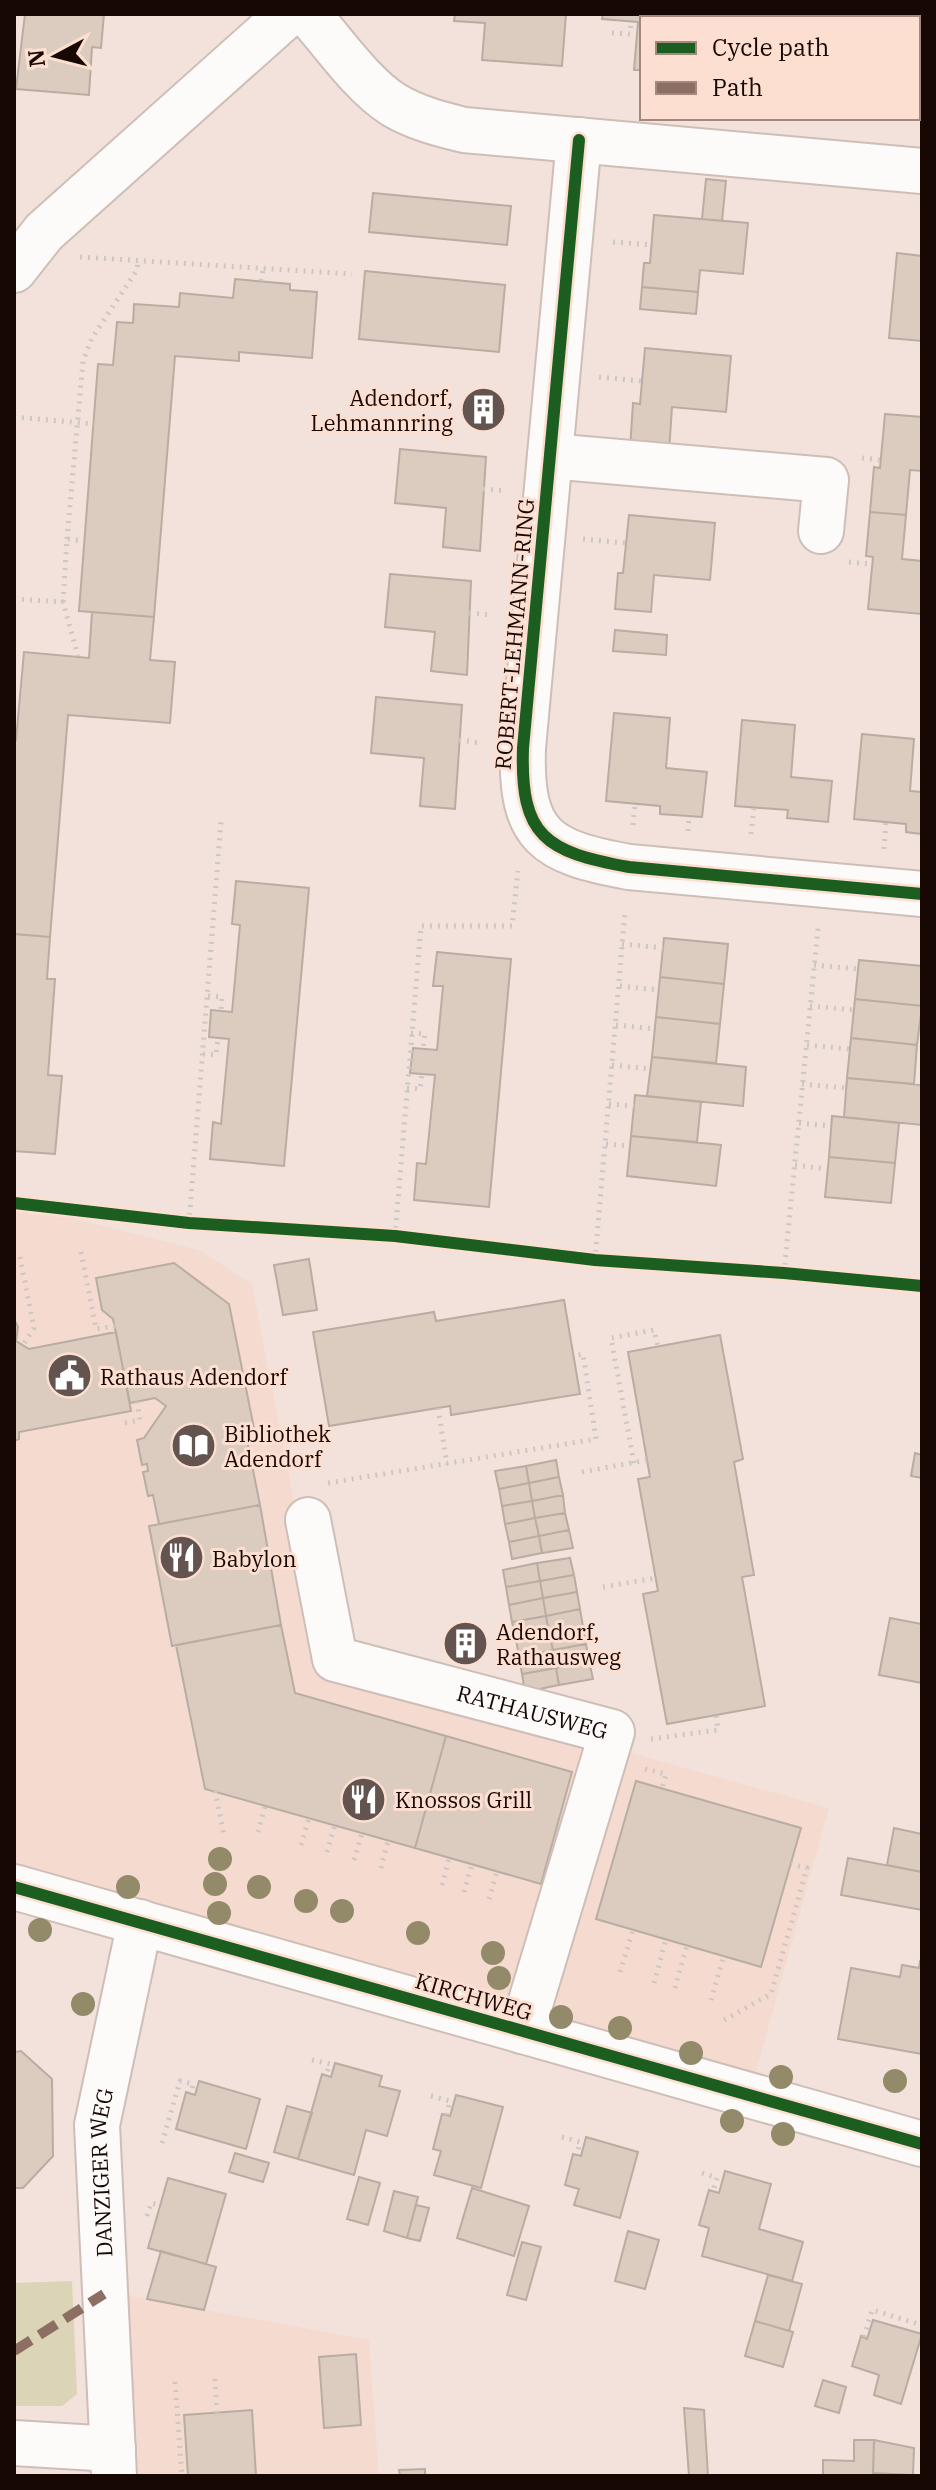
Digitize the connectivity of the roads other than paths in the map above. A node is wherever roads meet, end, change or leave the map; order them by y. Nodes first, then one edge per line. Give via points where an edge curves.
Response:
1 (288, 14) edge
2 (308, 14) edge
3 (579, 140) junction
4 (922, 171) edge
5 (20, 262) edge
6 (550, 456) junction
7 (821, 531) dead end
8 (922, 894) edge
9 (312, 1503) road end
10 (14, 1887) edge
11 (140, 1922) junction
12 (522, 2031) junction
13 (922, 2144) edge
14 (14, 2443) edge
15 (113, 2463) edge

1 - 5 street via 44,232
2 - 3 street via 374,89 424,119 464,130
3 - 4 street
3 - 6 street, ROBERT-LEHMANN-RING
6 - 7 street via 826,480
6 - 8 street, ROBERT-LEHMANN-RING via 522,780 526,805 544,839 588,859 629,867
9 - 12 street, RATHAUSWEG via 335,1659 612,1732
10 - 11 street, KIRCHWEG
11 - 12 street, KIRCHWEG
11 - 15 street, DANZIGER WEG via 97,2125
12 - 13 street, KIRCHWEG
14 - 15 street

